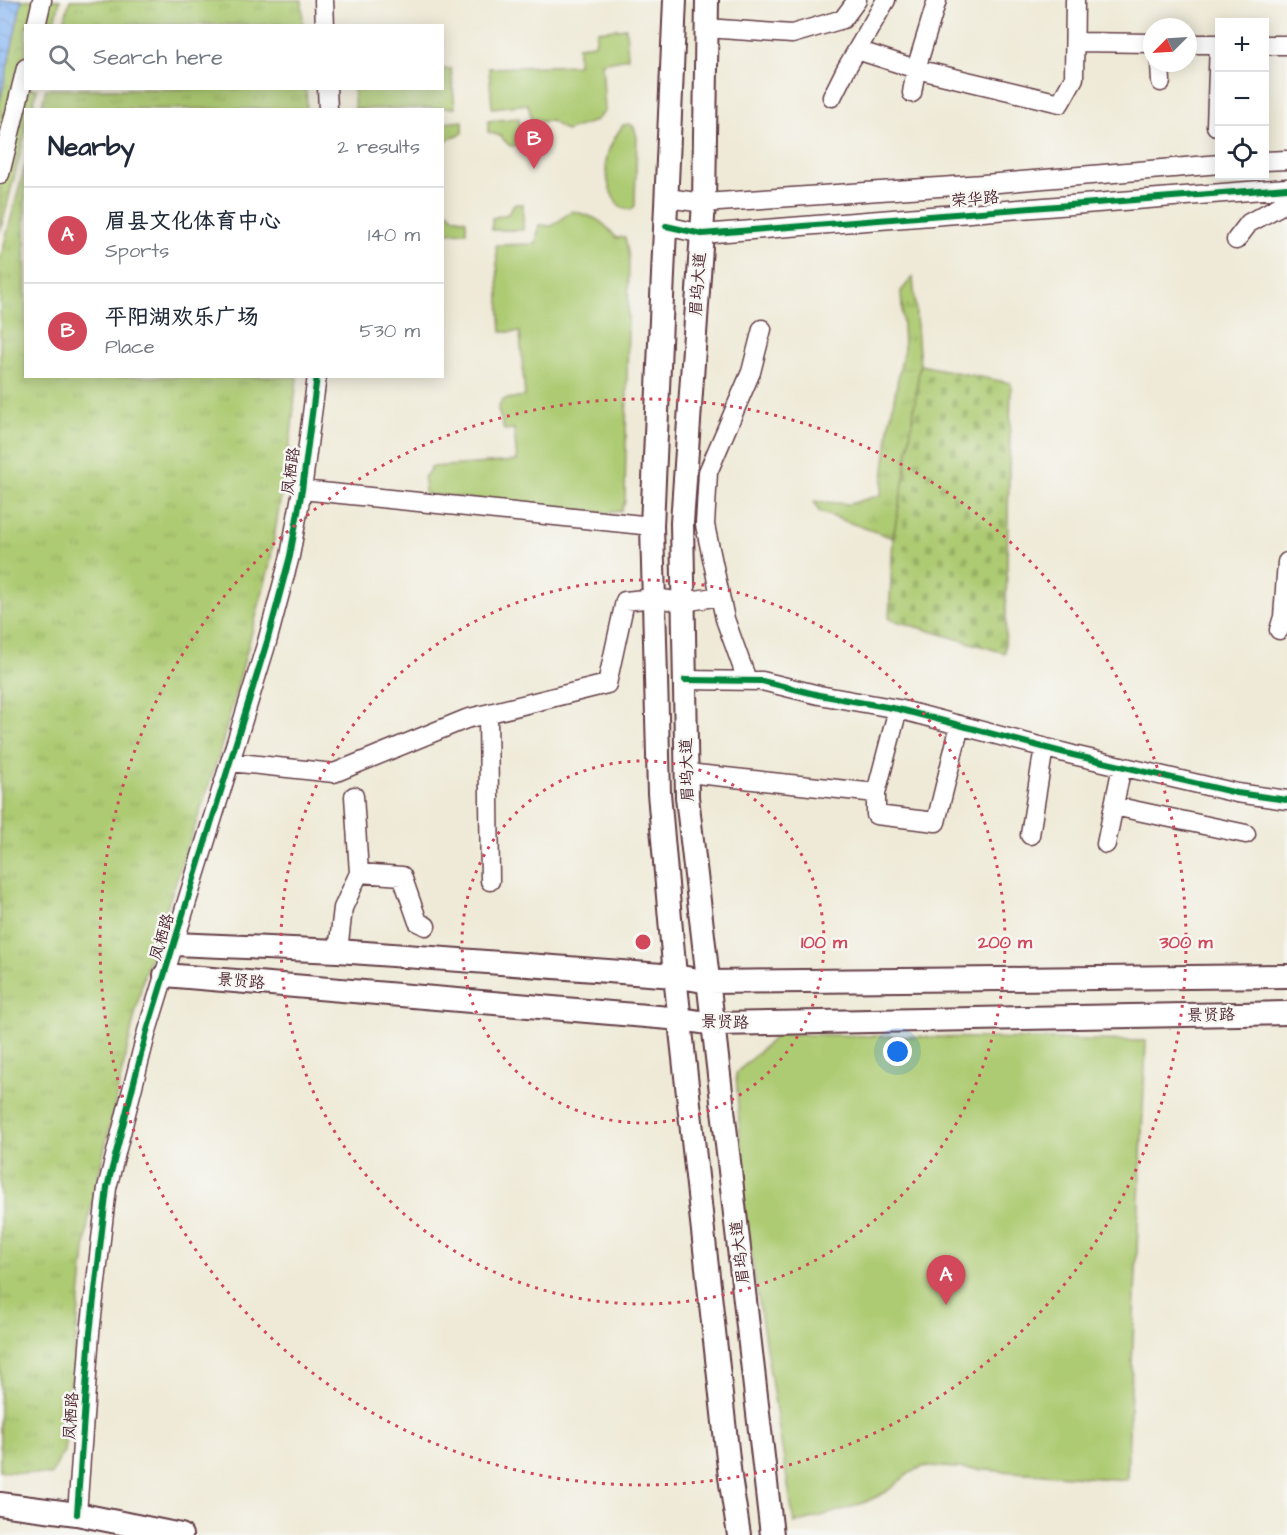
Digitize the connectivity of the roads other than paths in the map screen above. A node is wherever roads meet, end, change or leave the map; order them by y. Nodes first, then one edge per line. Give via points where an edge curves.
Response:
1 (42, 0) edge
2 (324, 0) edge
3 (675, 0) edge
4 (707, 0) edge
5 (857, 0) edge
6 (886, 0) edge
7 (937, 0) edge
8 (1075, 0) edge
9 (36, 24) edge
10 (325, 24) edge
11 (706, 28) junction
12 (1075, 42) junction
13 (1143, 43) edge
14 (1197, 44) edge
15 (1215, 44) edge
16 (1269, 45) edge
17 (1287, 45) edge
18 (857, 50) junction
19 (916, 69) junction
20 (1160, 72) edge
21 (24, 76) edge
22 (1161, 82) dead end
23 (327, 90) edge
24 (912, 93) dead end
25 (832, 97) dead end
26 (328, 108) edge
27 (1287, 160) edge
28 (1269, 161) edge
29 (1215, 164) edge
30 (0, 174) edge
31 (1287, 188) edge
32 (667, 198) junction
33 (1287, 202) edge
34 (704, 203) junction
35 (666, 226) junction
36 (702, 234) junction
37 (1236, 240) dead end
38 (762, 328) dead end
39 (317, 378) edge
40 (302, 490) junction
41 (652, 526) junction
42 (1287, 562) edge
43 (720, 596) junction
44 (654, 598) junction
45 (684, 602) junction
46 (1279, 630) dead end
47 (685, 680) junction
48 (747, 680) junction
49 (898, 709) junction
50 (488, 714) junction
51 (960, 725) junction
52 (1044, 747) junction
53 (230, 762) junction
54 (1122, 766) junction
55 (687, 773) junction
56 (876, 793) junction
57 (354, 796) dead end
58 (1287, 800) edge
59 (1114, 806) junction
60 (1246, 834) dead end
61 (1030, 835) dead end
62 (1106, 844) dead end
63 (359, 873) junction
64 (490, 881) dead end
65 (426, 926) dead end
66 (174, 944) junction
67 (338, 951) junction
68 (165, 975) junction
69 (675, 976) junction
70 (1287, 976) edge
71 (709, 981) junction
72 (1287, 1013) edge
73 (681, 1019) junction
74 (713, 1024) junction
75 (769, 1501) junction
76 (0, 1504) edge
77 (77, 1514) junction
78 (737, 1531) edge
79 (181, 1535) edge
80 (772, 1535) edge
81 (780, 1535) edge

1 - 9 street
2 - 10 street
3 - 32 main road, 眉坞大道
4 - 11 main road, 眉坞大道
5 - 11 street via 843,19 792,34
6 - 18 street
7 - 19 street
8 - 12 street
11 - 34 main road, 眉坞大道
12 - 13 street
12 - 19 street via 1074,78 1060,103
14 - 15 street
16 - 17 street
18 - 19 street
18 - 25 street
19 - 24 street
20 - 22 street
21 - 30 street
23 - 26 street
27 - 28 street
29 - 34 street, 荣华路
31 - 36 street, 荣华路
32 - 34 street, 荣华路
32 - 35 main road, 眉坞大道
33 - 37 street via 1249,223
34 - 36 main road, 眉坞大道
35 - 36 street, 荣华路
35 - 41 main road, 眉坞大道
36 - 45 main road, 眉坞大道 via 682,523
38 - 43 street via 751,372 708,472 705,525
39 - 40 street, 凤栖路
40 - 41 street
40 - 53 street, 凤栖路 via 290,556
41 - 44 main road, 眉坞大道
42 - 46 street
43 - 45 street
43 - 48 street via 724,619
44 - 45 street
44 - 50 street via 625,601 607,684
44 - 69 main road, 眉坞大道 via 659,793
45 - 47 main road, 眉坞大道
47 - 48 street
47 - 55 main road, 眉坞大道
48 - 49 street
49 - 51 street
49 - 56 street
50 - 53 street via 466,719 334,773
50 - 64 street
51 - 52 street
51 - 56 street via 936,822 876,815
52 - 54 street
52 - 61 street
53 - 66 street, 凤栖路
54 - 58 street via 1238,793
54 - 59 street
55 - 56 street
55 - 71 main road, 眉坞大道
57 - 63 street
59 - 60 street
59 - 62 street
63 - 65 street via 402,876 418,922
63 - 67 street via 343,908
66 - 67 main road, 景贤路
66 - 68 street, 凤栖路
67 - 69 main road, 景贤路
68 - 73 main road, 景贤路
68 - 77 street, 凤栖路 via 107,1188 90,1334
69 - 71 main road, 景贤路
69 - 73 main road, 眉坞大道
70 - 71 main road, 景贤路
71 - 74 main road, 眉坞大道
72 - 74 main road, 景贤路
73 - 74 main road, 景贤路
73 - 78 main road, 眉坞大道
74 - 75 main road, 眉坞大道
75 - 80 main road, 眉坞大道
75 - 81 main road
76 - 77 main road
77 - 79 main road

